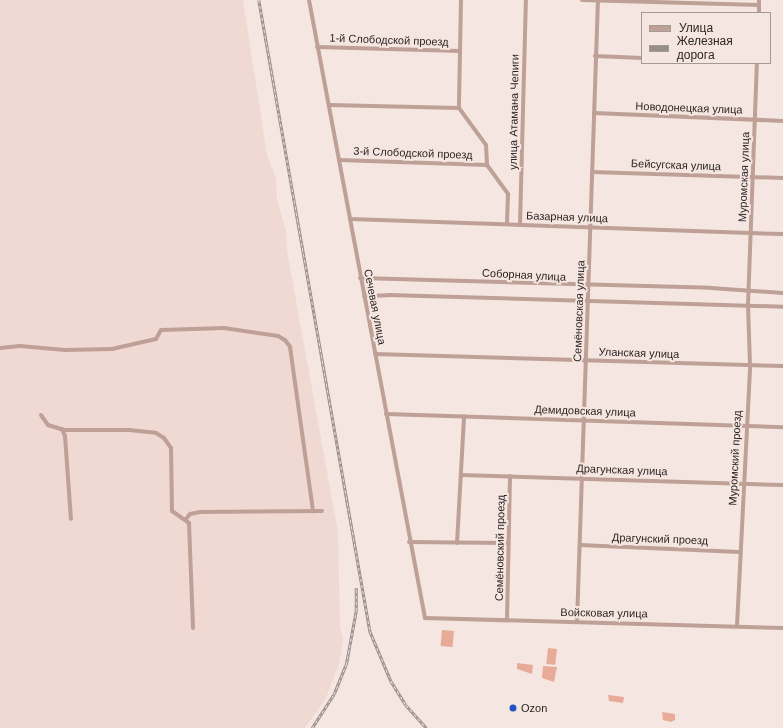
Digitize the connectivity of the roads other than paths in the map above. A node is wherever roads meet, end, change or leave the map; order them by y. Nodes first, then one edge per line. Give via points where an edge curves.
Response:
1 (309, 0) edge
2 (461, 0) edge
3 (526, 0) edge
4 (582, 0) edge
5 (598, 0) edge
6 (759, 0) edge
7 (759, 5) junction
8 (759, 12) edge
9 (317, 47) junction
10 (460, 51) junction
11 (595, 56) junction
12 (641, 58) edge
13 (757, 64) edge
14 (329, 104) junction
15 (459, 108) junction
16 (594, 113) junction
17 (755, 120) junction
18 (783, 121) edge
19 (339, 160) junction
20 (487, 165) junction
21 (592, 172) junction
22 (753, 177) junction
23 (783, 178) edge
24 (350, 219) junction
25 (507, 224) junction
26 (520, 225) junction
27 (591, 227) junction
28 (752, 232) junction
29 (783, 234) edge
30 (360, 278) junction
31 (588, 286) junction
32 (749, 292) junction
33 (783, 293) edge
34 (364, 296) junction
35 (588, 301) junction
36 (748, 305) junction
37 (783, 307) edge
38 (0, 348) edge
39 (375, 354) junction
40 (586, 360) junction
41 (750, 365) junction
42 (783, 366) edge
43 (386, 414) junction
44 (41, 415) dead end
45 (464, 416) junction
46 (584, 420) junction
47 (745, 426) junction
48 (783, 428) edge
49 (62, 429) junction
50 (461, 475) junction
51 (510, 476) junction
52 (582, 478) junction
53 (742, 483) junction
54 (783, 485) edge
55 (313, 511) junction
56 (322, 511) dead end
57 (71, 519) dead end
58 (186, 519) junction
59 (409, 542) junction
60 (457, 543) junction
61 (508, 543) junction
62 (580, 545) junction
63 (740, 552) junction
64 (425, 618) joint
65 (507, 620) junction
66 (578, 622) junction
67 (737, 626) junction
68 (193, 628) dead end
69 (783, 628) edge

1 - 9 street, Сечевая улица
2 - 10 street
3 - 26 street, улица Атамана Чепиги
4 - 5 street
5 - 7 street
5 - 11 street, Семёновская улица
6 - 7 street
7 - 8 street
9 - 10 street, 1-й Слободской проезд
9 - 14 street, Сечевая улица
10 - 15 street
11 - 12 street
11 - 16 street, Семёновская улица
13 - 17 street, Муромская улица
14 - 15 street
14 - 19 street, Сечевая улица
15 - 20 street via 486,145
16 - 17 street, Новодонецкая улица
16 - 21 street, Семёновская улица
17 - 18 street, Новодонецкая улица
17 - 22 street, Муромская улица
19 - 20 street, 3-й Слободской проезд
19 - 24 street, Сечевая улица
20 - 25 street via 508,194
21 - 22 street, Бейсугская улица
21 - 27 street, Семёновская улица
22 - 23 street, Бейсугская улица
22 - 28 street, Муромская улица
24 - 25 street, Базарная улица
24 - 30 street, Сечевая улица
25 - 26 street, Базарная улица
26 - 27 street, Базарная улица
27 - 28 street, Базарная улица
27 - 31 street, Семёновская улица
28 - 29 street, Базарная улица
28 - 32 street, Муромская улица
30 - 31 street, Соборная улица
30 - 34 street, Сечевая улица
31 - 32 street, Соборная улица via 711,288
31 - 35 street, Семёновская улица
32 - 33 street, Соборная улица
32 - 36 street, Муромский проезд
34 - 35 street
34 - 39 street, Сечевая улица
35 - 36 street
35 - 40 street, Семёновская улица
36 - 37 street
36 - 41 street, Муромский проезд
38 - 55 street via 28,346 66,350 129,347 156,339 161,330 224,328 268,333 285,340 290,347
39 - 40 street, Уланская улица
39 - 43 street, Сечевая улица
40 - 41 street, Уланская улица
40 - 46 street, Семёновская улица
41 - 42 street, Уланская улица
41 - 47 street, Муромский проезд
43 - 45 street, Демидовская улица
43 - 59 street, Сечевая улица
44 - 49 street via 48,425
45 - 46 street, Демидовская улица
45 - 50 street
46 - 47 street, Демидовская улица
46 - 52 street, Семёновская улица
47 - 48 street, Демидовская улица
47 - 53 street, Муромский проезд
49 - 57 street via 65,436
49 - 58 street via 129,430 156,433 164,438 171,448 172,511
50 - 51 street, Драгунская улица
50 - 60 street
51 - 52 street, Драгунская улица
51 - 61 street, Семёновский проезд
52 - 53 street, Драгунская улица
52 - 62 street, Семёновская улица
53 - 54 street, Драгунская улица
53 - 63 street, Муромский проезд
55 - 56 street
55 - 58 street via 200,512 190,514
58 - 68 street via 191,534
59 - 60 street
59 - 64 street, Сечевая улица
60 - 61 street
61 - 65 street, Семёновский проезд
62 - 63 street, Драгунский проезд
62 - 66 street, Семёновская улица
63 - 67 street, Муромский проезд
64 - 65 street, Войсковая улица
65 - 66 street, Войсковая улица
66 - 67 street, Войсковая улица
67 - 69 street, Войсковая улица

